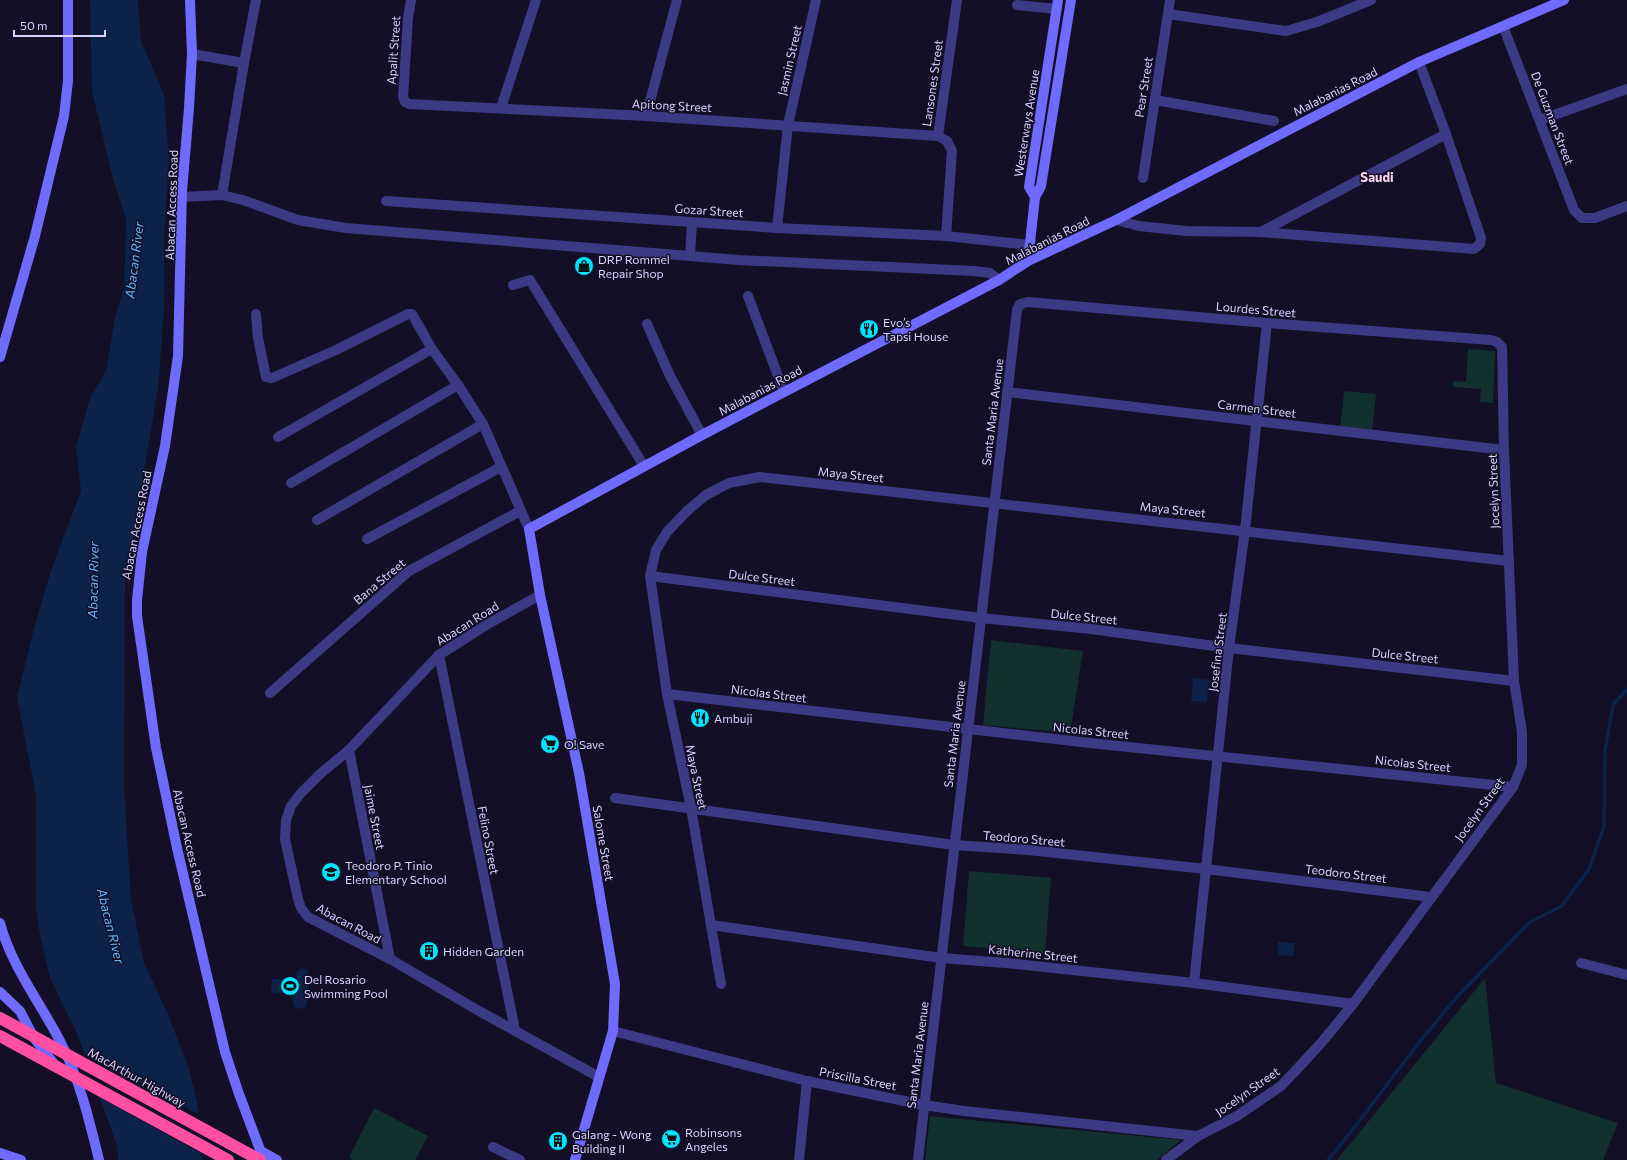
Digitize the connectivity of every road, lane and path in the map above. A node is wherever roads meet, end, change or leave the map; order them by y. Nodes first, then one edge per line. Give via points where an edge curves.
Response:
1 (68, 0) edge
2 (190, 0) edge
3 (256, 0) edge
4 (411, 0) edge
5 (536, 0) edge
6 (677, 0) edge
7 (816, 0) edge
8 (957, 0) edge
9 (1071, 0) edge
10 (1170, 0) edge
11 (1371, 0) edge
12 (1564, 0) edge
13 (1057, 4) edge
14 (1017, 5) dead end
15 (1168, 14) junction
16 (1503, 26) junction
17 (1051, 52) junction
18 (192, 54) junction
19 (1063, 54) junction
20 (1419, 62) junction
21 (244, 63) junction
22 (1627, 89) edge
23 (1154, 100) junction
24 (405, 102) joint
25 (501, 108) junction
26 (646, 116) junction
27 (1540, 120) junction
28 (1274, 121) dead end
29 (788, 125) junction
30 (1446, 134) junction
31 (938, 136) junction
32 (1143, 178) dead end
33 (222, 194) junction
34 (182, 197) junction
35 (1035, 197) junction
36 (386, 201) dead end
37 (1627, 206) edge
38 (1116, 220) junction
39 (692, 222) junction
40 (777, 228) junction
41 (1260, 232) junction
42 (946, 236) junction
43 (1030, 245) junction
44 (690, 256) junction
45 (1028, 261) junction
46 (999, 280) junction
47 (513, 285) dead end
48 (748, 296) dead end
49 (1017, 310) joint
50 (256, 314) dead end
51 (1267, 323) junction
52 (646, 324) dead end
53 (1497, 342) joint
54 (432, 349) junction
55 (0, 357) edge
56 (458, 385) junction
57 (784, 392) junction
58 (1007, 392) junction
59 (1256, 420) junction
60 (483, 424) junction
61 (702, 435) junction
62 (278, 437) dead end
63 (1504, 450) junction
64 (501, 466) junction
65 (644, 466) junction
66 (291, 483) dead end
67 (994, 503) junction
68 (520, 511) junction
69 (317, 520) dead end
70 (528, 529) junction
71 (1245, 530) junction
72 (367, 539) dead end
73 (1509, 561) junction
74 (650, 576) junction
75 (540, 595) junction
76 (981, 618) junction
77 (1229, 648) junction
78 (439, 655) junction
79 (1514, 681) junction
80 (270, 693) dead end
81 (667, 694) junction
82 (968, 729) junction
83 (349, 750) junction
84 (1219, 755) junction
85 (1512, 787) junction
86 (615, 798) dead end
87 (691, 808) junction
88 (954, 845) junction
89 (1206, 869) junction
90 (1431, 896) junction
91 (0, 923) edge
92 (711, 925) junction
93 (941, 958) junction
94 (390, 959) junction
95 (1581, 963) dead end
96 (1627, 976) edge
97 (1194, 983) junction
98 (721, 984) dead end
99 (0, 992) edge
100 (1353, 1004) junction
101 (0, 1018) edge
102 (515, 1030) junction
103 (613, 1031) junction
104 (0, 1036) edge
105 (59, 1040) junction
106 (38, 1043) junction
107 (599, 1077) junction
108 (807, 1081) junction
109 (81, 1093) junction
110 (924, 1105) junction
111 (1198, 1136) junction
112 (492, 1147) dead end
113 (0, 1153) edge
114 (262, 1157) edge
115 (21, 1160) edge
116 (99, 1160) edge
117 (228, 1160) edge
118 (276, 1160) edge
119 (520, 1160) edge
120 (575, 1160) edge
121 (799, 1160) edge
122 (918, 1160) edge
123 (1166, 1160) edge

1 - 55 street via 68,81 64,116 35,236
2 - 18 street, Abacan Access Road
3 - 21 street
4 - 24 street, Apalit Street via 403,97
5 - 25 street
6 - 26 street
7 - 29 street, Jasmin Street
8 - 31 street, Lansones Street
9 - 19 street, Westerways Avenue
10 - 15 street, Pear Street
11 - 15 street via 1317,22 1286,31
12 - 16 street, Malabanias Road
13 - 14 street
13 - 17 street, Westerways Avenue
15 - 23 street, Pear Street
16 - 20 street, Malabanias Road
16 - 27 street, De Guzman Street
17 - 19 street
17 - 35 street, Westerways Avenue via 1029,187
18 - 21 street
18 - 34 street, Abacan Access Road
19 - 35 street, Westerways Avenue via 1041,186
20 - 30 street
20 - 38 street, Malabanias Road
21 - 33 street
22 - 27 street
23 - 28 street
23 - 32 street, Pear Street
24 - 25 street, Apitong Street
25 - 26 street, Apitong Street
26 - 29 street, Apitong Street
27 - 37 street, De Guzman Street via 1574,210 1582,218 1595,218
29 - 31 street, Apitong Street
29 - 40 street, Jasmin Street
30 - 41 street
30 - 41 street via 1482,238 1474,249
31 - 42 street, Lansones Street via 947,141 952,151
33 - 34 street
33 - 44 street via 298,220 346,228
34 - 114 street, Abacan Access Road via 178,356 164,446 142,552 137,616 156,748 178,856 225,1052
35 - 43 street, Westerways Avenue
36 - 39 street, Gozar Street
38 - 41 street via 1139,226 1186,231
38 - 45 street, Malabanias Road
39 - 40 street, Gozar Street
39 - 44 street
40 - 42 street, Gozar Street
42 - 43 street, Gozar Street
43 - 45 street, Westerways Avenue
44 - 46 street via 974,270 990,273
45 - 46 street, Malabanias Road
46 - 57 street, Malabanias Road
47 - 65 street via 530,280
48 - 57 street
49 - 51 street, Lourdes Street via 1020,304 1028,302
49 - 58 street, Santa Maria Avenue
50 - 54 street via 258,338 268,378 276,378 410,313
51 - 53 street, Lourdes Street
51 - 59 street, Josefina Street
52 - 61 street
53 - 63 street, Jocelyn Street via 1502,347
54 - 56 street
54 - 62 street
56 - 60 street
56 - 66 street
57 - 61 street, Malabanias Road
58 - 59 street, Carmen Street
58 - 67 street, Santa Maria Avenue
59 - 63 street, Carmen Street
59 - 71 street, Josefina Street
60 - 64 street
60 - 69 street
61 - 65 street, Malabanias Road
63 - 73 street, Jocelyn Street
64 - 68 street
64 - 72 street
65 - 70 street, Malabanias Road
67 - 71 street, Maya Street
67 - 74 street, Maya Street via 760,477 729,482 706,495 686,511 667,532 656,550
67 - 76 street, Santa Maria Avenue
68 - 70 street
68 - 80 street, Bana Street via 409,571
70 - 75 street, Salome Street
71 - 73 street, Maya Street
71 - 77 street, Josefina Street
73 - 79 street, Jocelyn Street
74 - 76 street, Dulce Street
74 - 81 street, Maya Street
75 - 78 street, Abacan Road
75 - 103 street, Salome Street via 579,773 615,984
76 - 77 street, Dulce Street via 1092,629
76 - 82 street, Santa Maria Avenue
77 - 79 street, Dulce Street
77 - 84 street, Josefina Street
78 - 83 street, Abacan Road
78 - 102 street, Felino Street
79 - 85 street, Jocelyn Street via 1522,732 1522,765
81 - 82 street, Nicolas Street
81 - 87 street, Maya Street
82 - 84 street, Nicolas Street
82 - 88 street, Santa Maria Avenue
83 - 94 street, Jaime Street
83 - 94 street, Abacan Road via 320,774 290,806 286,820 286,839 298,899 308,917
84 - 85 street, Nicolas Street
84 - 89 street, Josefina Street
85 - 90 street, Jocelyn Street
86 - 87 street, Teodoro Street
87 - 88 street, Teodoro Street
87 - 92 street, Maya Street
88 - 89 street, Teodoro Street via 1028,850
88 - 93 street, Santa Maria Avenue
89 - 90 street, Teodoro Street
89 - 97 street, Josefina Street
90 - 100 street, Jocelyn Street
91 - 105 street via 5,941
92 - 93 street, Katherine Street
92 - 98 street, Maya Street
93 - 97 street, Katherine Street
93 - 110 street, Santa Maria Avenue
94 - 102 street, Abacan Road
95 - 96 street
97 - 100 street, Katherine Street
99 - 106 street via 20,1011
100 - 111 street, Jocelyn Street via 1281,1086 1237,1116
101 - 114 highway, MacArthur Highway, bridge
102 - 107 street, Abacan Road
103 - 107 street, Salome Street
103 - 108 street, Priscilla Street
104 - 117 highway, bridge
105 - 106 street via 47,1046
105 - 109 street
106 - 109 street
107 - 120 street, Salome Street
108 - 110 street, Priscilla Street
108 - 121 street
109 - 116 street
110 - 111 street, Priscilla Street
110 - 122 street, Santa Maria Avenue
111 - 123 street, Jocelyn Street
112 - 119 street
113 - 115 street
114 - 118 street

